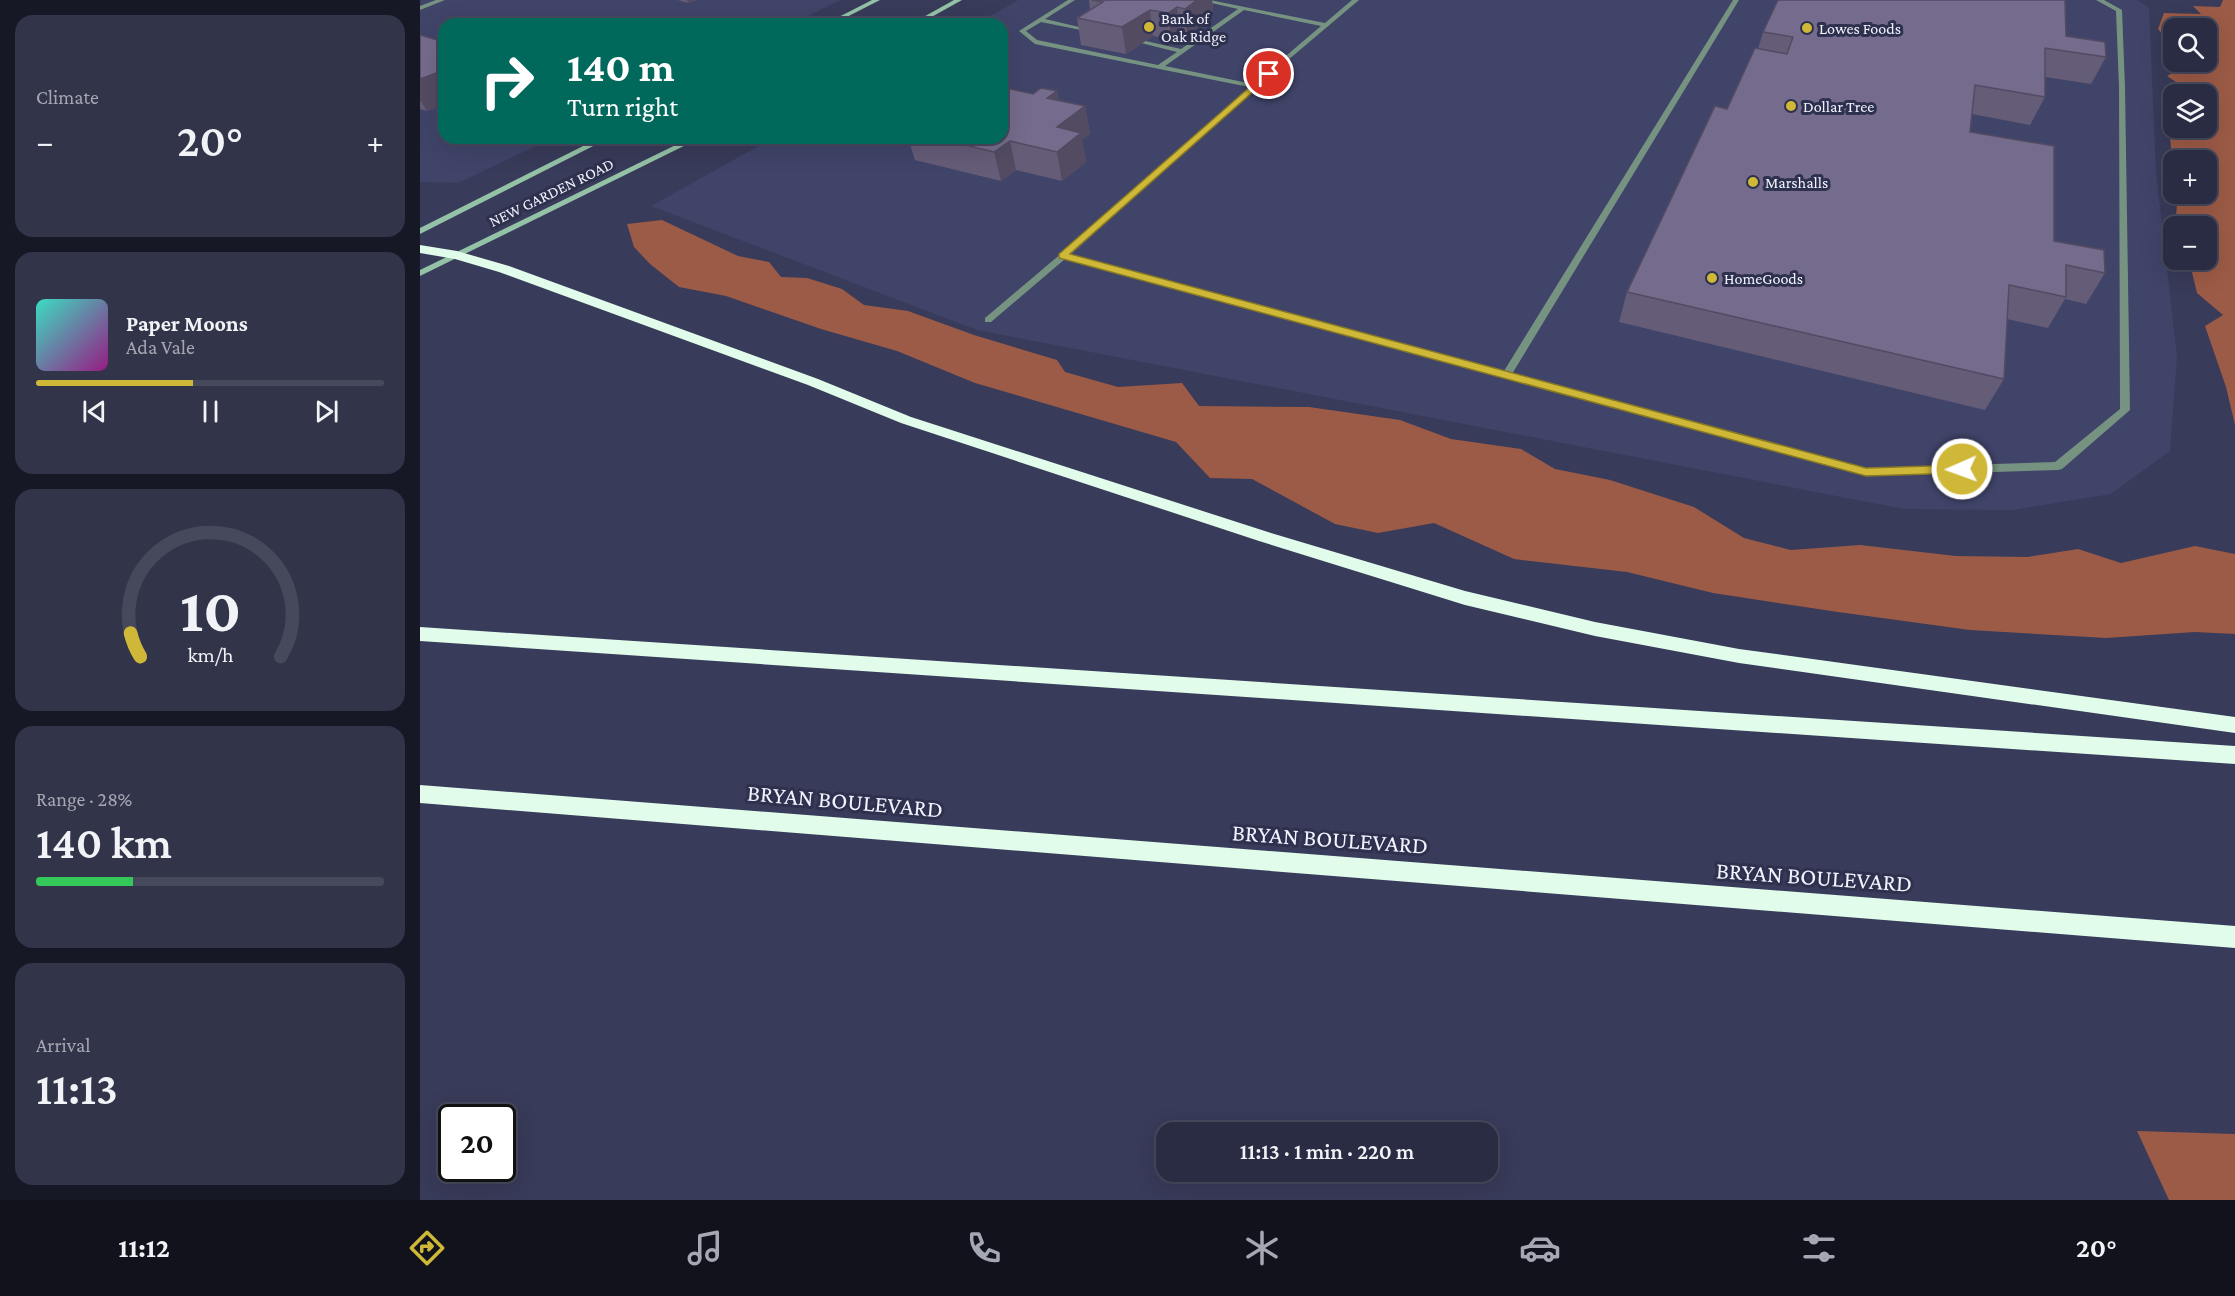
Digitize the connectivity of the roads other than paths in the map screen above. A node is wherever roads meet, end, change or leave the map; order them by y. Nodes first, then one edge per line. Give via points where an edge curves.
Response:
1 (442, 0) edge
2 (877, 0) edge
3 (959, 0) edge
4 (1072, 0) edge
5 (1201, 0) edge
6 (1356, 0) edge
7 (1736, 0) edge
8 (2099, 0) edge
9 (420, 8) edge
10 (1242, 9) junction
11 (840, 18) edge
12 (925, 18) edge
13 (1039, 20) junction
14 (1325, 25) junction
15 (1105, 34) edge
16 (1116, 37) edge
17 (1182, 51) junction
18 (1158, 68) junction
19 (1254, 86) junction
20 (593, 144) edge
21 (684, 144) edge
22 (420, 231) edge
23 (420, 249) edge
24 (457, 255) junction
25 (1063, 256) junction
26 (420, 273) edge
27 (988, 320) dead end
28 (1507, 374) junction
29 (420, 634) edge
30 (2235, 725) edge
31 (2235, 755) edge
32 (420, 794) edge
33 (2235, 937) edge

1 - 9 street
2 - 11 main road
3 - 12 main road
4 - 13 street
5 - 10 street
6 - 14 street
7 - 28 street
8 - 28 street via 2119,10 2125,410 2058,466 1866,472
10 - 14 street
10 - 17 street
13 - 15 street
13 - 18 street via 1022,31 1035,42
14 - 19 street
16 - 17 street
17 - 18 street
18 - 19 street
19 - 25 street
20 - 22 main road, NEW GARDEN ROAD
21 - 24 main road, NEW GARDEN ROAD
23 - 24 highway
24 - 26 main road, NEW GARDEN ROAD
24 - 30 highway via 813,382 906,420 1254,534 1465,598 1595,629 1739,656
25 - 27 street
25 - 28 street
29 - 31 highway
32 - 33 highway, BRYAN BOULEVARD

